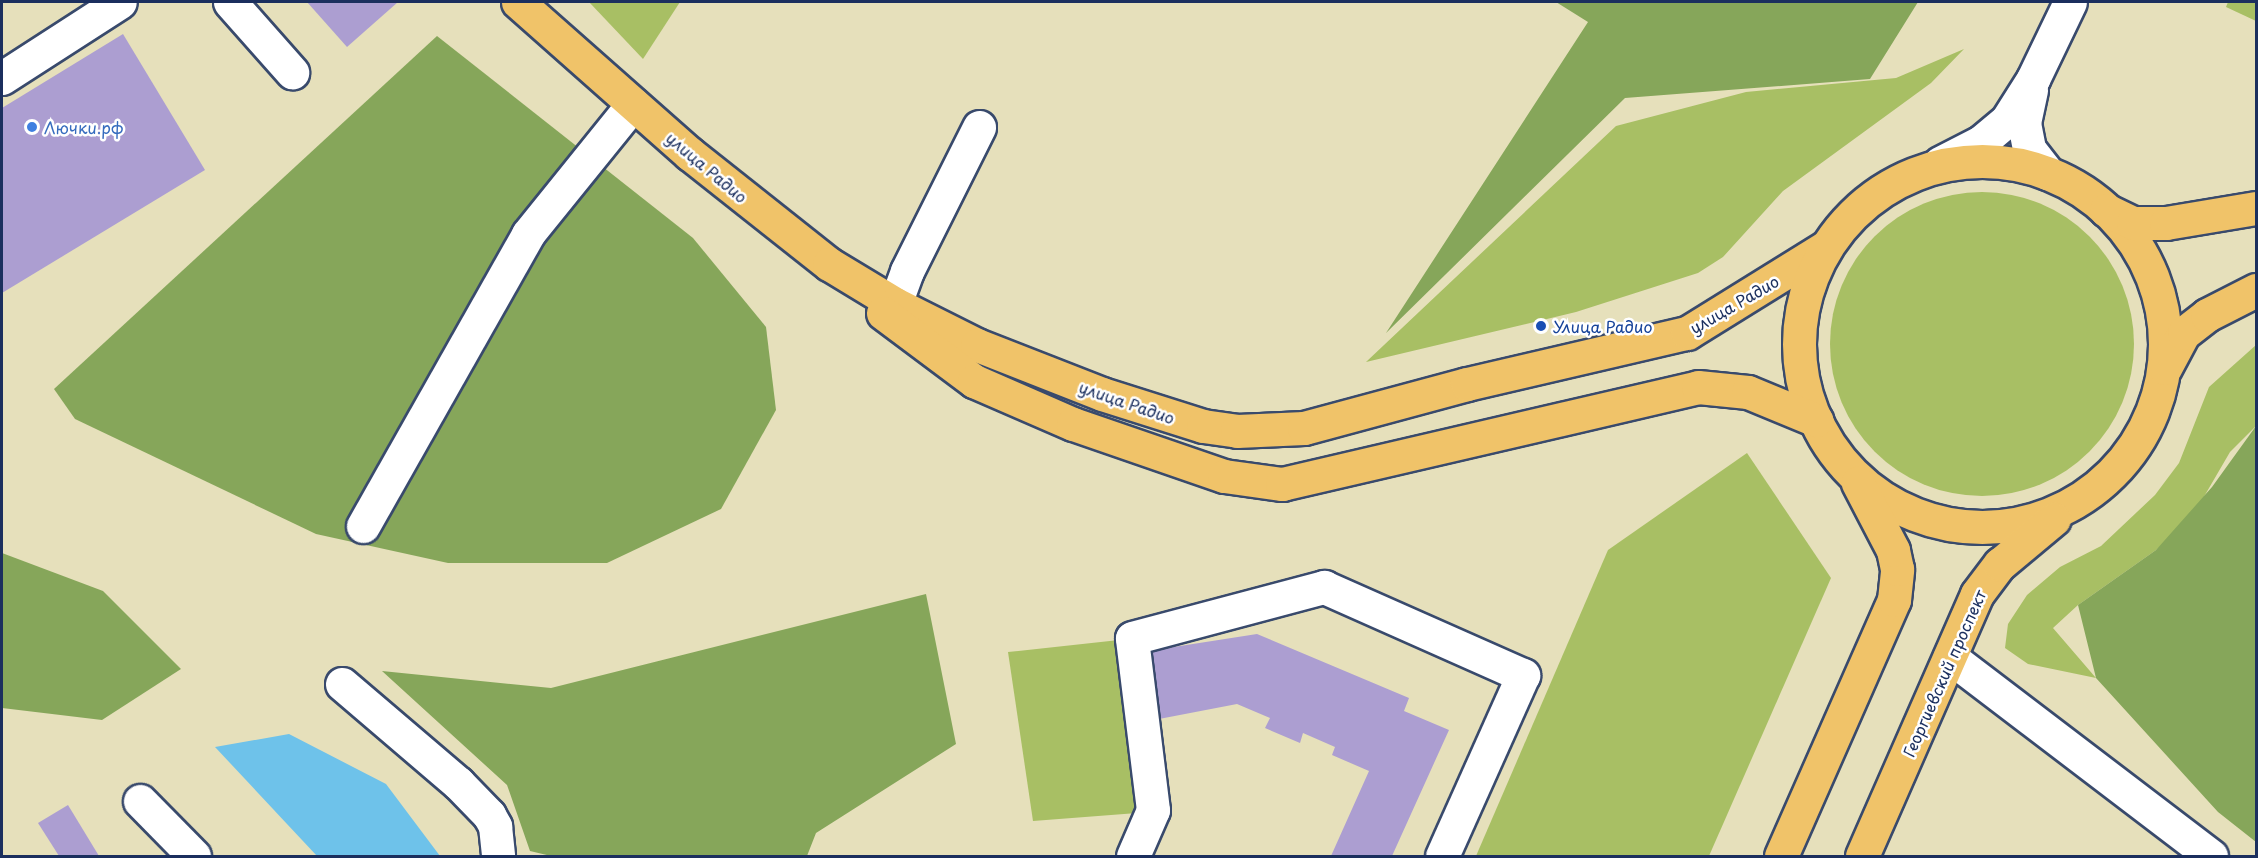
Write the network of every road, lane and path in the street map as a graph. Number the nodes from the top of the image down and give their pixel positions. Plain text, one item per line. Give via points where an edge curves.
1 (120, 2) edge
2 (230, 2) edge
3 (2070, 2) edge
4 (524, 3) edge
5 (292, 72) dead end
6 (2, 78) edge
7 (2033, 79) junction
8 (633, 104) junction
9 (979, 127) dead end
10 (1940, 163) junction
11 (2048, 173) junction
12 (2256, 208) edge
13 (2106, 210) junction
14 (1824, 248) junction
15 (829, 264) junction
16 (2256, 290) edge
17 (895, 304) junction
18 (2163, 372) junction
19 (1816, 420) junction
20 (1854, 474) junction
21 (2089, 493) junction
22 (363, 526) dead end
23 (1950, 657) junction
24 (342, 684) dead end
25 (140, 801) dead end
26 (194, 856) edge
27 (498, 856) edge
28 (1133, 856) edge
29 (1442, 856) edge
30 (1781, 856) edge
31 (1862, 856) edge
32 (2211, 856) edge

1 - 6 street
2 - 5 street
3 - 7 street
4 - 8 main road, улица Радио
7 - 10 street via 2007,120 1981,142
7 - 11 street via 2024,123 2029,148
8 - 15 main road, улица Радио via 767,218
8 - 22 street via 528,234
9 - 17 street via 907,271
10 - 11 main road via 2007,164
10 - 14 main road via 1875,198 1847,221
11 - 13 main road via 2078,187
12 - 13 main road via 2166,223 2133,223
13 - 18 main road via 2148,267 2160,301 2166,336
14 - 17 main road, улица Радио via 1687,333 1467,384 1348,418 1270,431 1237,431 1163,416 1044,373
14 - 19 main road via 1805,295 1798,342 1804,387
15 - 17 main road, улица Радио
15 - 19 main road via 899,328 974,381 1073,424 1224,476 1282,484 1698,387 1748,392
16 - 18 main road via 2207,315 2184,333
18 - 21 main road via 2138,440
19 - 20 main road
20 - 21 main road via 1894,505 1919,517 1955,525 1989,527 2024,522 2057,511
20 - 30 main road via 1893,550 1898,569 1895,593
21 - 23 main road, Георгиевский проспект via 2020,545 1987,579
23 - 31 main road, Георгиевский проспект
23 - 32 street
24 - 27 street via 458,783 489,815 495,826
25 - 26 street
28 - 29 street via 1153,810 1132,638 1324,587 1523,675

